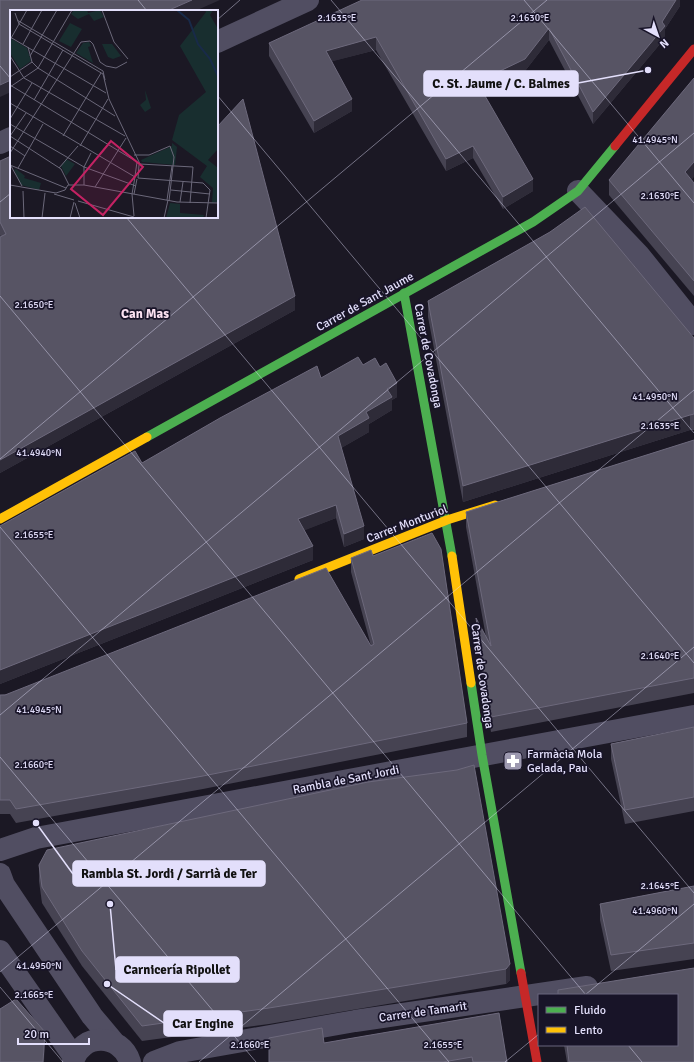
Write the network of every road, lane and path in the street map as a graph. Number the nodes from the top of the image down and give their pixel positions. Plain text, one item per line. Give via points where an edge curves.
1 (308, 0) edge
2 (218, 42) edge
3 (694, 49) edge
4 (10, 138) edge
5 (0, 143) edge
6 (578, 191) junction
7 (404, 293) junction
8 (694, 324) edge
9 (507, 501) edge
10 (0, 519) edge
11 (447, 520) junction
12 (293, 581) edge
13 (694, 716) edge
14 (482, 755) junction
15 (0, 850) edge
16 (0, 874) edge
17 (0, 951) edge
18 (610, 984) edge
19 (545, 994) edge
20 (538, 995) edge
21 (526, 997) junction
22 (114, 1042) junction
23 (73, 1060) edge
24 (130, 1062) edge
25 (154, 1062) edge
26 (537, 1062) edge

1 - 2 street
3 - 6 street, Carrer de Sant Jaume
4 - 5 street
6 - 7 street, Carrer de Sant Jaume via 533,222
6 - 8 street via 639,255
7 - 10 street, Carrer de Sant Jaume
7 - 11 street, Carrer de Covadonga
9 - 11 street, Carrer Monturiol
11 - 12 street, Carrer Monturiol
11 - 14 street, Carrer de Covadonga
13 - 14 street, Rambla de Sant Jordi
14 - 15 street, Rambla de Sant Jordi via 36,838
14 - 21 street, Carrer de Covadonga
16 - 22 street via 4,885 92,1016
17 - 23 street
18 - 19 street, Carrer de Tamarit
20 - 21 street, Carrer de Tamarit
21 - 25 street, Carrer de Tamarit via 355,1021 180,1052
21 - 26 street, Carrer de Covadonga
22 - 23 street via 99,1039 84,1044
22 - 24 street via 125,1051

